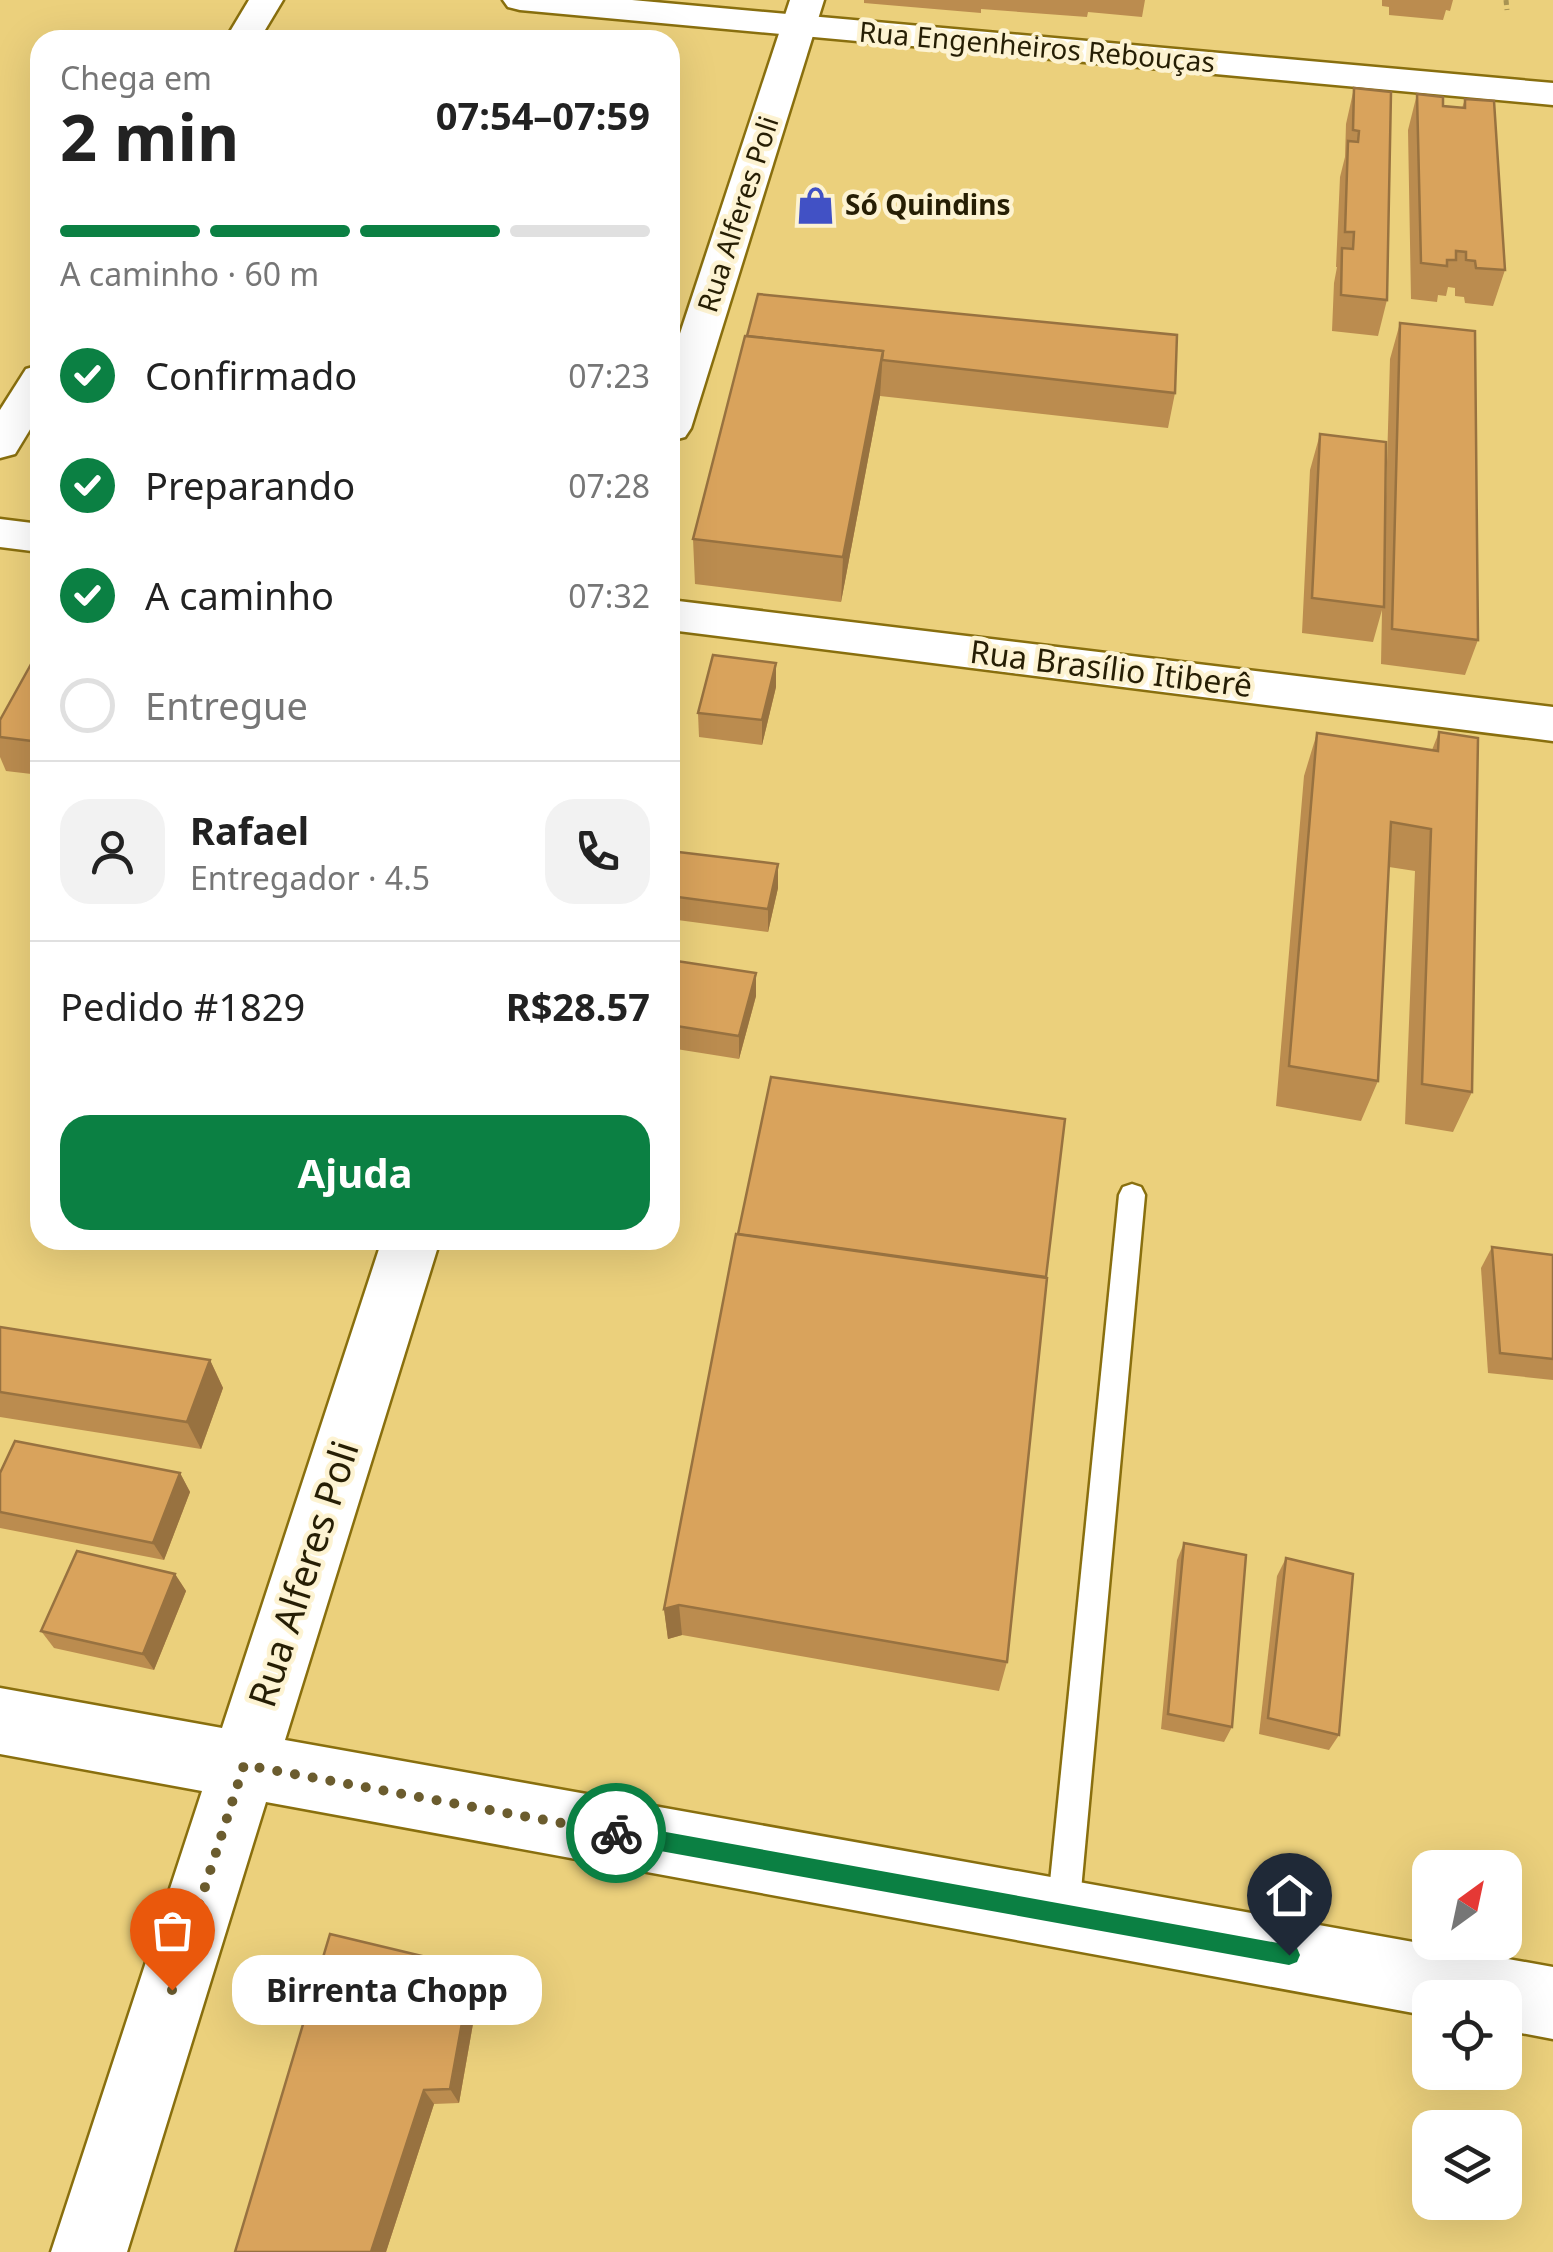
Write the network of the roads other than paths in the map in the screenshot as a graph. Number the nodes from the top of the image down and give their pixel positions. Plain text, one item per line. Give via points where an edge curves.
1 (266, 0) edge
2 (520, 0) edge
3 (802, 13) edge
4 (248, 30) edge
5 (1553, 94) edge
6 (30, 395) edge
7 (680, 397) edge
8 (0, 445) edge
9 (0, 534) edge
10 (30, 537) edge
11 (680, 616) edge
12 (1553, 724) edge
13 (1132, 1196) dead end
14 (408, 1250) edge
15 (0, 1721) edge
16 (244, 1765) junction
17 (1063, 1914) junction
18 (1553, 2002) edge
19 (89, 2252) edge

1 - 4 street
2 - 3 street, Rua Engenheiros Rebouças
3 - 5 street, Rua Engenheiros Rebouças
3 - 7 street, Rua Alferes Poli
6 - 8 street
9 - 10 street
11 - 12 street, Rua Brasílio Itiberê
13 - 17 lane
14 - 16 street, Rua Alferes Poli
15 - 16 street
16 - 17 street
16 - 19 street, Rua Alferes Poli
17 - 18 street

